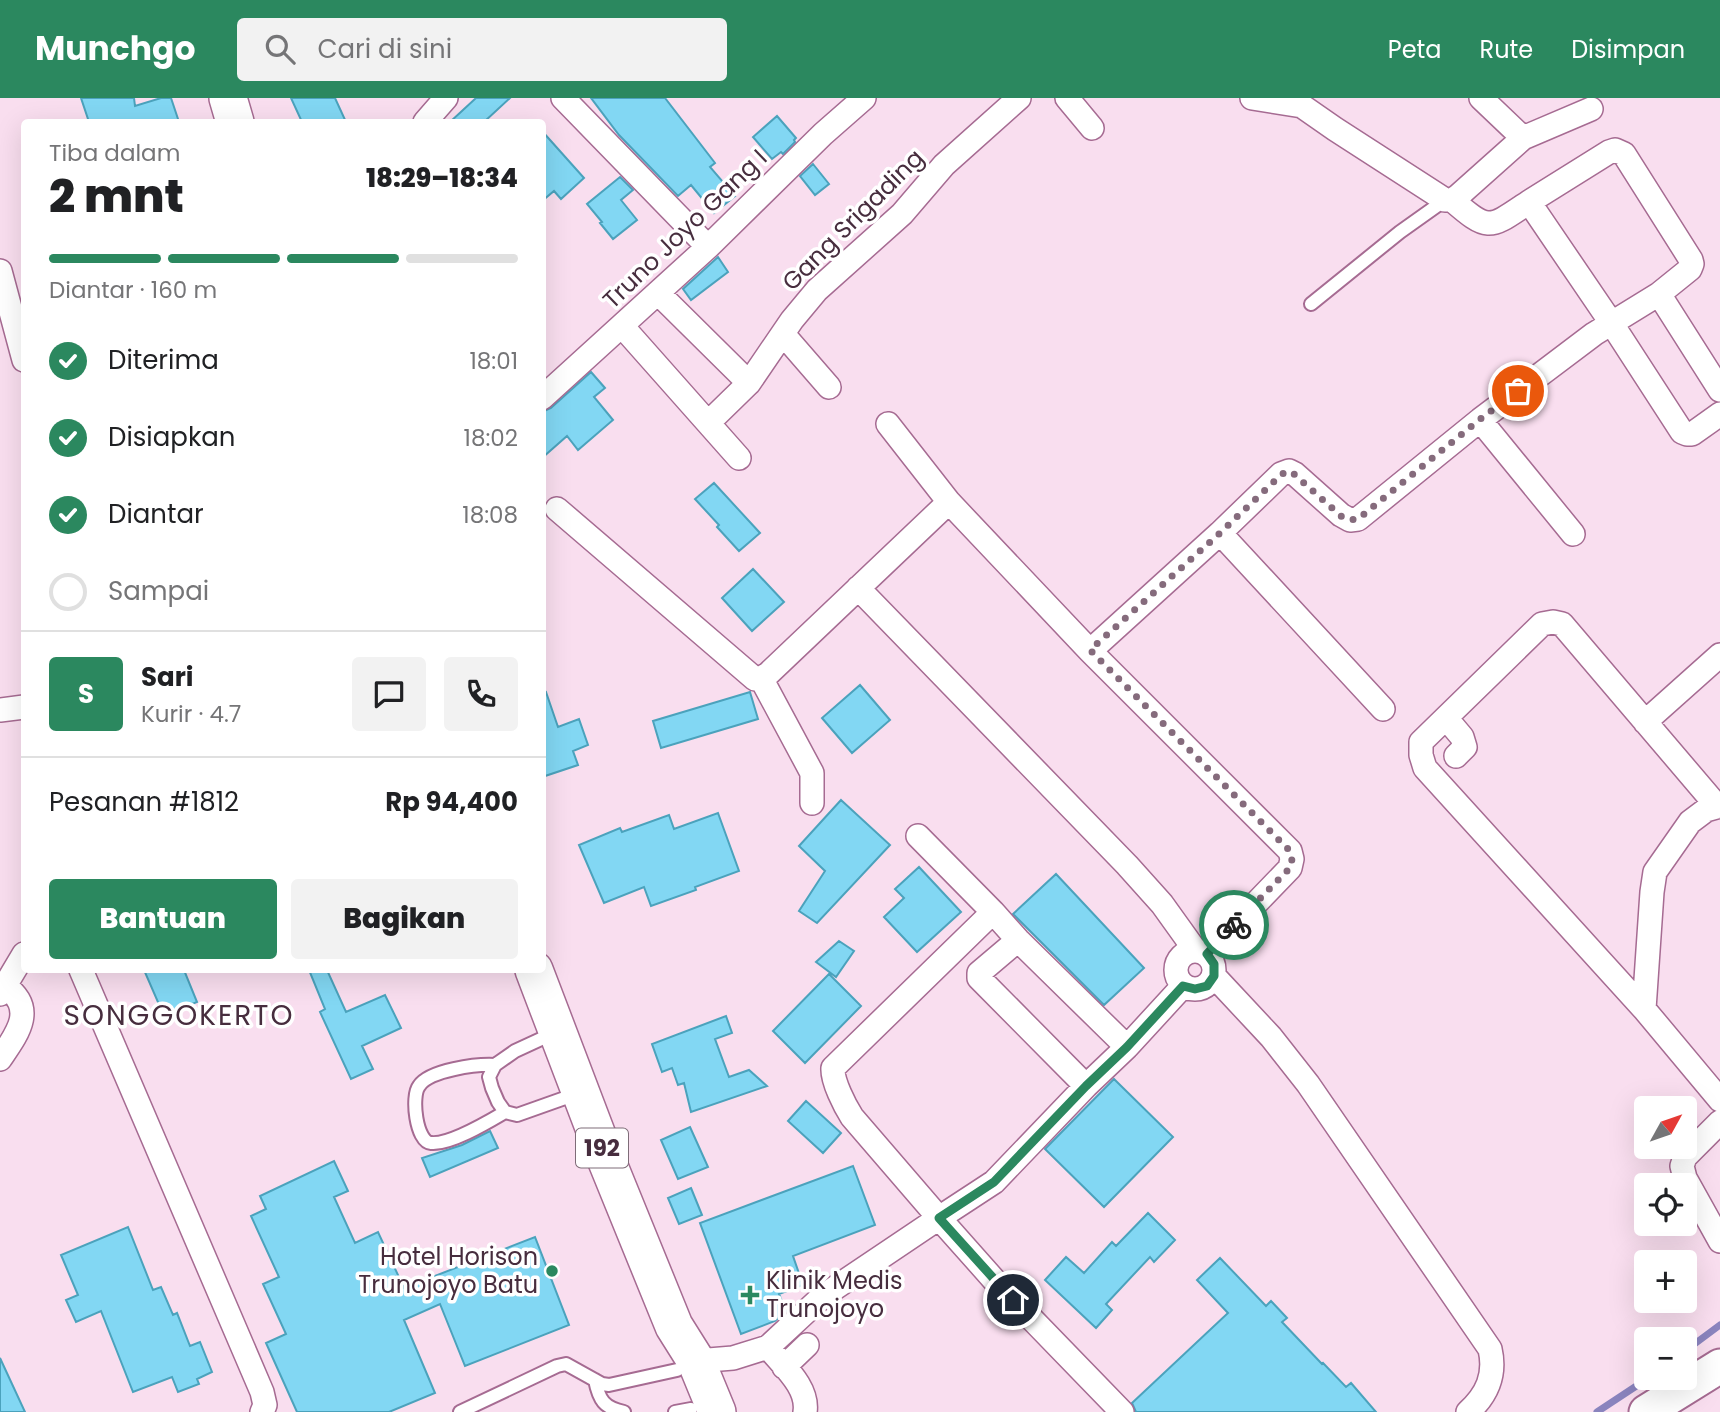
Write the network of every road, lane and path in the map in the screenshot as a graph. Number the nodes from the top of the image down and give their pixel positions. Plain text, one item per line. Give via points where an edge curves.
1 (228, 98) edge
2 (446, 98) edge
3 (563, 98) edge
4 (864, 98) edge
5 (1019, 98) edge
6 (1067, 98) edge
7 (1252, 98) edge
8 (1481, 98) edge
9 (1307, 102) edge
10 (1591, 108) dead end
11 (234, 119) edge
12 (428, 119) edge
13 (1092, 128) dead end
14 (1523, 138) junction
15 (1449, 200) junction
16 (1528, 202) junction
17 (708, 247) junction
18 (0, 271) edge
19 (658, 293) junction
20 (1659, 293) junction
21 (1311, 304) dead end
22 (12, 309) edge
23 (1612, 324) junction
24 (622, 326) junction
25 (783, 334) junction
26 (21, 347) edge
27 (749, 383) junction
28 (828, 387) dead end
29 (1720, 390) edge
30 (546, 394) edge
31 (1720, 414) edge
32 (1479, 420) junction
33 (709, 422) junction
34 (888, 424) dead end
35 (740, 458) dead end
36 (949, 502) junction
37 (557, 509) dead end
38 (1220, 533) junction
39 (1573, 534) dead end
40 (858, 588) junction
41 (1090, 650) junction
42 (1720, 655) edge
43 (761, 678) junction
44 (21, 707) edge
45 (1383, 709) dead end
46 (0, 710) edge
47 (1446, 718) junction
48 (1645, 722) junction
49 (1456, 756) dead end
50 (812, 803) dead end
51 (1718, 806) edge
52 (918, 836) dead end
53 (993, 912) junction
54 (1018, 940) junction
55 (1201, 952) junction
56 (21, 959) edge
57 (82, 973) edge
58 (535, 973) edge
59 (1214, 976) junction
60 (1183, 986) junction
61 (2, 990) edge
62 (1644, 1009) junction
63 (558, 1031) junction
64 (1127, 1047) junction
65 (0, 1059) edge
66 (495, 1065) junction
67 (1086, 1086) junction
68 (581, 1092) junction
69 (1720, 1100) edge
70 (505, 1112) junction
71 (1720, 1122) edge
72 (939, 1218) junction
73 (1720, 1241) edge
74 (807, 1345) dead end
75 (768, 1347) junction
76 (686, 1365) junction
77 (1720, 1366) edge
78 (784, 1367) junction
79 (595, 1380) junction
80 (694, 1411) edge
81 (262, 1412) edge
82 (460, 1412) edge
83 (624, 1412) edge
84 (805, 1412) edge
85 (1122, 1412) edge
86 (1468, 1412) edge
87 (1646, 1412) edge

1 - 11 main road
2 - 12 street
3 - 17 street
4 - 17 street, Truno Joyo Gang I
5 - 25 street, Gang Srigading via 817,290
6 - 13 street
7 - 9 street
8 - 14 street
9 - 15 street via 1335,129
10 - 14 street
14 - 15 street
15 - 16 street via 1475,220 1488,223 1502,220
15 - 21 lane via 1400,232
16 - 20 street via 1609,152 1621,152 1691,260 1690,268
16 - 23 street
17 - 19 street, Truno Joyo Gang I
18 - 22 street
19 - 24 street, Truno Joyo Gang I
19 - 27 street
20 - 23 street
20 - 29 street
22 - 26 street
23 - 31 street via 1682,432 1692,434
23 - 32 street
24 - 30 street, Truno Joyo Gang I
24 - 33 street
25 - 27 street, Gang Srigading
25 - 28 street
27 - 33 street, Gang Srigading
32 - 38 street via 1358,519 1341,516 1289,471
32 - 39 street
33 - 35 street
34 - 36 street
36 - 40 street
36 - 41 street
37 - 43 street via 755,679
38 - 41 street
38 - 45 street
40 - 43 street
40 - 55 street via 1127,865
41 - 55 street via 1290,851 1290,868
42 - 48 street
43 - 50 street via 812,772
44 - 46 street
47 - 48 street via 1542,624 1553,622 1562,624
47 - 49 street via 1465,747
47 - 62 street via 1421,742 1425,768
48 - 51 street
51 - 62 street via 1690,822 1655,872
52 - 53 street
53 - 54 street
53 - 72 street via 832,1073 852,1118
54 - 64 street
54 - 67 street via 979,973 979,978
55 - 59 street via 1214,964
55 - 60 street via 1183,953 1176,963 1176,976
56 - 61 street
57 - 81 street via 262,1392
58 - 63 main road, 192
59 - 60 street via 1207,986
59 - 86 street via 1308,1084 1490,1349 1493,1361 1486,1393
60 - 64 street
61 - 65 street via 15,993 23,1013 22,1023
62 - 69 street
63 - 66 lane
63 - 68 main road, 192
64 - 67 street
66 - 70 lane via 489,1077
66 - 70 lane via 463,1066 426,1079 418,1086 415,1099 417,1119 422,1137 432,1144
67 - 72 street via 994,1182
68 - 70 lane via 517,1115
68 - 76 main road, 192
71 - 73 street via 1685,1157 1682,1166
72 - 75 street via 823,1296
72 - 85 street
74 - 78 street
75 - 76 street
75 - 78 street
76 - 79 lane via 609,1385
76 - 80 main road, 192
77 - 87 street
78 - 84 street via 806,1398
79 - 82 lane via 566,1364 557,1366
79 - 83 lane via 604,1403

